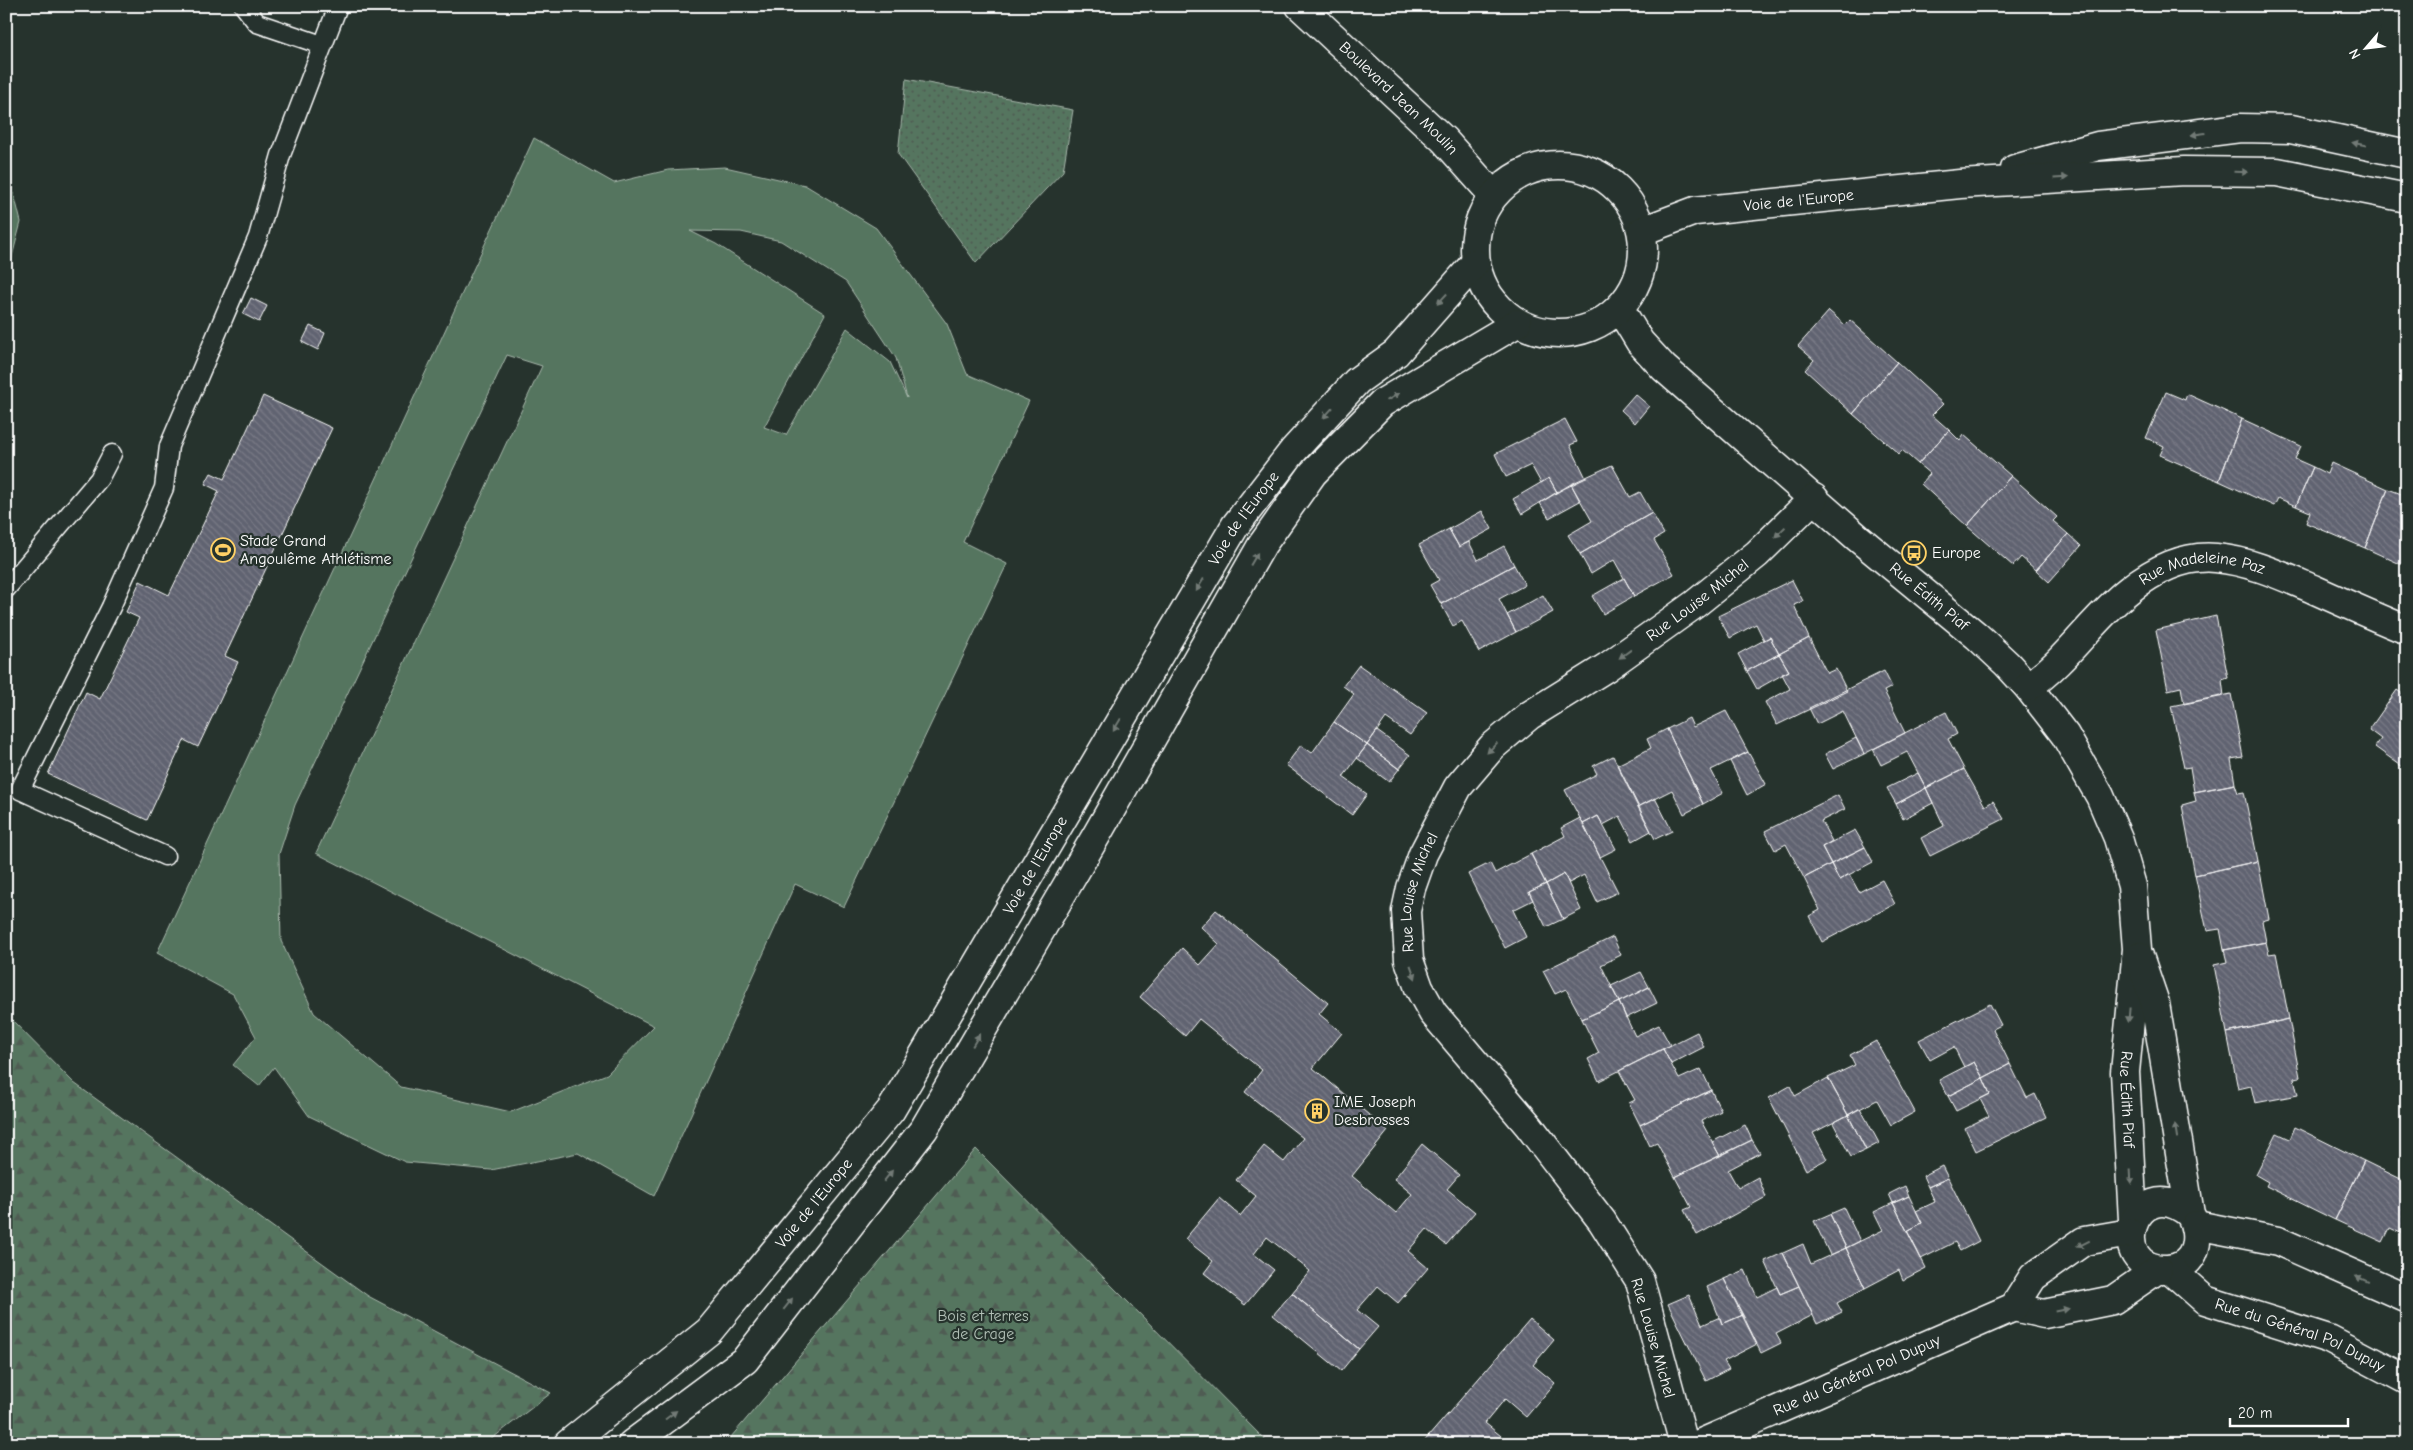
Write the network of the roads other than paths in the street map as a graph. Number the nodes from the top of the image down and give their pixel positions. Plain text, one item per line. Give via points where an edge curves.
1 (244, 6) edge
2 (338, 6) edge
3 (1300, 6) edge
4 (322, 46) junction
5 (2407, 154) edge
6 (1960, 184) junction
7 (1494, 195) junction
8 (2407, 198) edge
9 (1642, 232) junction
10 (1475, 263) junction
11 (1620, 309) junction
12 (1517, 323) junction
13 (112, 454) dead end
14 (1814, 498) junction
15 (6, 589) edge
16 (2407, 630) edge
17 (2028, 687) junction
18 (165, 856) dead end
19 (2137, 950) junction
20 (2193, 1219) junction
21 (2132, 1227) junction
22 (2164, 1269) junction
23 (2407, 1298) edge
24 (2014, 1307) junction
25 (2407, 1380) edge
26 (568, 1444) edge
27 (632, 1444) edge
28 (1684, 1444) edge
29 (1699, 1444) edge

1 - 4 lane via 257,23
2 - 4 lane
3 - 7 main road, Boulevard Jean Moulin via 1444,140
4 - 18 lane via 282,155 258,237 169,446 164,488 20,790
5 -> 6 main road via 2291,129 2240,128 2098,146
6 -> 8 main road via 2184,171 2277,172
6 - 9 main road, Voie de l'Europe via 1695,212
7 - 9 main road via 1518,175 1548,164 1579,166 1608,179 1630,202
7 - 10 main road via 1481,215 1475,239
9 - 11 main road via 1644,259 1639,277
10 - 12 main road via 1490,298
10 -> 26 main road, Voie de l'Europe via 1396,353 1357,381 1344,395 1293,451 1235,526 891,1110 709,1331
11 - 12 main road via 1603,322 1582,331 1560,334
11 - 14 main road, Rue Édith Piaf via 1640,342 1664,368
27 -> 12 main road, Voie de l'Europe via 745,1360 924,1129 1262,545 1313,473 1382,403
13 - 15 lane via 99,478
14 - 17 main road, Rue Édith Piaf via 1976,636
14 -> 28 main road, Rue Louise Michel via 1757,554 1695,604 1607,667 1530,714 1492,746 1458,787 1423,854 1406,911 1409,960 1433,1013 1529,1126 1602,1221 1640,1281
16 - 17 main road, Rue Madeleine Paz via 2244,562 2214,557 2184,561 2160,570 2130,589 2111,605 2049,673
17 - 19 main road, Rue Édith Piaf via 2065,735 2100,796 2118,838 2132,886
20 -> 19 main road, Rue Édith Piaf via 2155,1003
19 -> 21 main road, Rue Édith Piaf via 2125,1072
20 - 21 main road via 2179,1205 2153,1203 2141,1210
20 - 22 main road via 2198,1236 2196,1248 2181,1265
23 -> 20 main road via 2278,1241
21 - 22 main road, Rue du Général Pol Dupuy via 2131,1245 2137,1256 2146,1265
21 -> 24 main road via 2084,1242 2033,1277
24 -> 22 main road via 2044,1314 2113,1300
22 - 25 main road, Rue du Général Pol Dupuy via 2205,1300 2329,1339
24 - 29 main road, Rue du Général Pol Dupuy

